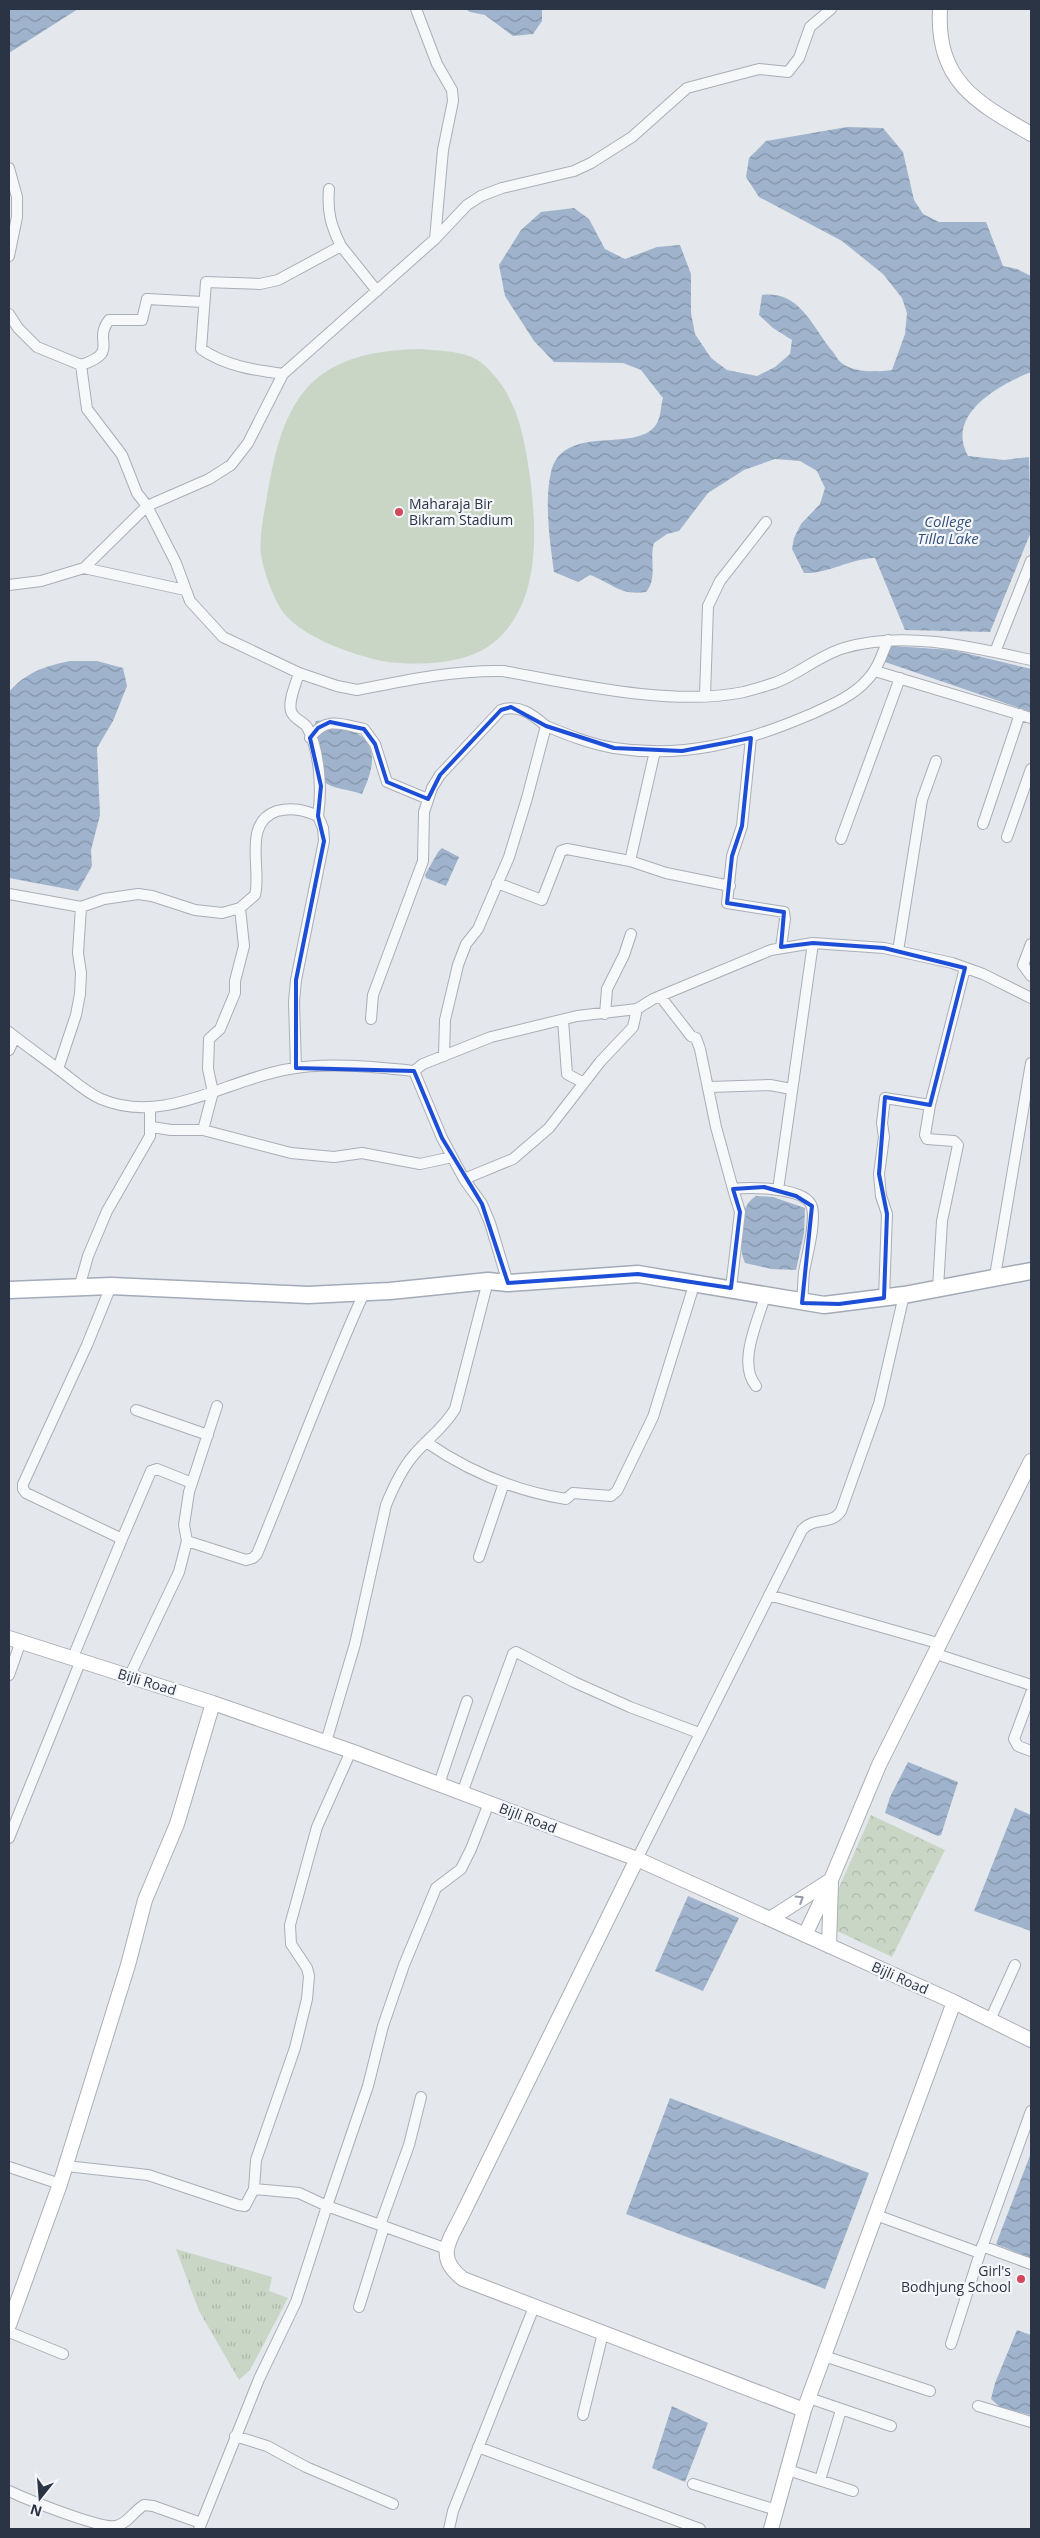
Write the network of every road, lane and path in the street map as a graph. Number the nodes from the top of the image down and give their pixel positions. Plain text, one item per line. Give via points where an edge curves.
1 (416, 9) edge
2 (831, 9) edge
3 (940, 9) edge
4 (1031, 134) edge
5 (9, 168) edge
6 (329, 189) dead end
7 (435, 240) junction
8 (341, 246) junction
9 (9, 256) edge
10 (377, 291) junction
11 (203, 302) junction
12 (9, 314) edge
13 (82, 365) junction
14 (283, 374) junction
15 (147, 506) junction
16 (766, 522) dead end
17 (1031, 561) edge
18 (84, 568) junction
19 (9, 585) edge
20 (185, 590) junction
21 (888, 640) junction
22 (996, 652) junction
23 (1031, 660) edge
24 (876, 671) junction
25 (299, 673) junction
26 (900, 678) junction
27 (705, 696) junction
28 (1020, 714) junction
29 (1031, 718) edge
30 (546, 726) junction
31 (310, 738) junction
32 (751, 738) junction
33 (655, 751) junction
34 (936, 761) dead end
35 (1031, 769) edge
36 (428, 799) junction
37 (318, 816) junction
38 (983, 824) dead end
39 (1007, 836) dead end
40 (842, 838) dead end
41 (630, 862) junction
42 (497, 883) junction
43 (730, 886) junction
44 (9, 894) edge
45 (81, 907) junction
46 (240, 908) junction
47 (631, 934) dead end
48 (813, 943) junction
49 (1031, 944) edge
50 (780, 947) junction
51 (898, 951) junction
52 (965, 968) junction
53 (1031, 976) edge
54 (660, 996) junction
55 (1031, 998) edge
56 (637, 1009) junction
57 (605, 1014) junction
58 (371, 1019) dead end
59 (564, 1020) junction
60 (12, 1035) edge
61 (9, 1050) edge
62 (444, 1056) junction
63 (1031, 1063) edge
64 (296, 1068) junction
65 (58, 1069) junction
66 (414, 1071) junction
67 (584, 1082) junction
68 (709, 1087) junction
69 (791, 1089) junction
70 (213, 1092) junction
71 (930, 1105) junction
72 (150, 1107) junction
73 (152, 1127) junction
74 (203, 1130) junction
75 (452, 1157) junction
76 (464, 1179) junction
77 (733, 1189) junction
78 (778, 1190) junction
79 (1031, 1271) edge
80 (995, 1276) junction
81 (488, 1281) junction
82 (696, 1282) junction
83 (508, 1283) junction
84 (111, 1286) junction
85 (79, 1288) junction
86 (731, 1288) junction
87 (938, 1288) junction
88 (9, 1290) edge
89 (364, 1294) junction
90 (904, 1295) junction
91 (765, 1296) junction
92 (884, 1298) junction
93 (802, 1303) junction
94 (756, 1386) dead end
95 (217, 1406) dead end
96 (136, 1410) dead end
97 (208, 1435) junction
98 (426, 1442) junction
99 (1031, 1461) edge
100 (192, 1483) junction
101 (504, 1483) junction
102 (122, 1539) junction
103 (187, 1541) junction
104 (479, 1557) dead end
105 (769, 1595) junction
106 (15, 1639) edge
107 (939, 1649) junction
108 (77, 1658) junction
109 (9, 1675) edge
110 (128, 1677) junction
111 (1031, 1685) edge
112 (1031, 1693) edge
113 (467, 1701) dead end
114 (213, 1702) junction
115 (698, 1733) junction
116 (326, 1742) junction
117 (351, 1751) junction
118 (1031, 1751) edge
119 (439, 1784) junction
120 (462, 1792) junction
121 (489, 1803) junction
122 (9, 1838) edge
123 (638, 1859) junction
124 (831, 1880) junction
125 (770, 1918) junction
126 (805, 1935) junction
127 (829, 1946) junction
128 (1014, 1965) dead end
129 (954, 2002) junction
130 (990, 2020) junction
131 (1031, 2040) edge
132 (422, 2097) dead end
133 (1031, 2111) edge
134 (66, 2166) junction
135 (9, 2167) edge
136 (60, 2184) junction
137 (254, 2189) junction
138 (327, 2206) junction
139 (876, 2215) junction
140 (382, 2226) junction
141 (447, 2248) junction
142 (981, 2250) junction
143 (1031, 2264) edge
144 (358, 2307) dead end
145 (534, 2307) junction
146 (9, 2325) edge
147 (9, 2332) edge
148 (603, 2333) junction
149 (951, 2344) dead end
150 (63, 2354) dead end
151 (824, 2356) junction
152 (930, 2391) dead end
153 (807, 2404) junction
154 (978, 2406) dead end
155 (841, 2410) junction
156 (583, 2414) dead end
157 (1031, 2422) edge
158 (891, 2426) dead end
159 (235, 2436) junction
160 (478, 2447) junction
161 (788, 2470) junction
162 (820, 2480) junction
163 (693, 2484) dead end
164 (853, 2491) dead end
165 (9, 2493) edge
166 (393, 2504) dead end
167 (776, 2510) junction
168 (200, 2526) edge
169 (683, 2527) edge
170 (449, 2529) edge
171 (700, 2529) edge
172 (771, 2529) edge

1 - 7 street via 437,64 452,90 453,101 443,150
2 - 7 street via 810,27 799,58 788,72 759,69 687,88 651,122 611,152 574,171 481,196 466,205
3 - 4 street via 941,41 956,80 976,98
5 - 9 street via 17,197
6 - 8 street via 327,210
7 - 10 street
8 - 10 street
8 - 11 street via 278,280 260,284 206,282
10 - 14 street
11 - 13 street via 147,299 142,320 109,320 102,355
11 - 14 street via 201,349 231,365
12 - 13 street via 37,347
13 - 15 street via 87,409 122,455 137,493
14 - 15 street via 248,443 231,465 209,479
15 - 18 street
15 - 20 street via 176,563
16 - 27 street via 720,581 708,606
17 - 22 street
18 - 19 street via 41,581
18 - 20 street
20 - 25 street via 190,601 223,637
21 - 22 street
21 - 24 street
21 - 27 street via 844,648 777,682 744,692
22 - 23 street
24 - 26 street
24 - 32 street via 859,688 836,702
25 - 27 street via 358,690 438,674 479,670 655,695
25 - 31 street via 290,709 306,726
26 - 28 street
26 - 40 street
28 - 29 street
28 - 38 street
30 - 33 street via 598,745
30 - 36 street via 520,708 501,710 440,775
30 - 42 street via 516,839
31 - 36 street via 318,728 330,722 364,729 375,744 387,782
31 - 37 street via 321,786
32 - 33 street via 703,750
32 - 43 street via 742,826 732,856
33 - 41 street
34 - 51 street via 922,800
35 - 39 street
36 - 58 street via 424,812 422,861 373,995
37 - 46 street via 293,809 270,813 264,820 256,842 255,895
37 - 64 street via 324,841 296,980
41 - 42 street via 567,849 561,851 542,900
41 - 43 street
42 - 62 street via 478,929 466,944 458,965 445,1020
43 - 50 street via 727,903 784,912 786,919
44 - 45 street
45 - 46 street via 104,899 138,894 208,913
45 - 65 street via 80,994
46 - 70 street via 244,946 235,993 220,1029 209,1039 208,1069
47 - 57 street via 608,990
48 - 50 street
48 - 51 street
48 - 69 street
49 - 53 street via 1023,965
50 - 54 street
51 - 52 street
52 - 55 street
52 - 71 street
54 - 56 street
54 - 68 street via 693,1037
56 - 57 street
56 - 67 street via 633,1027
57 - 59 street
59 - 62 street via 491,1037
59 - 67 street via 567,1074
60 - 61 street
60 - 65 street
62 - 66 street
63 - 80 street
64 - 66 street via 380,1067
64 - 70 street via 262,1074
65 - 72 street via 101,1099 114,1104
66 - 75 street
67 - 76 street via 549,1128 513,1159
68 - 69 street via 770,1085
68 - 77 street
69 - 78 street
70 - 72 street via 185,1102
70 - 74 street
71 - 87 street via 927,1139 958,1145 942,1221
71 - 92 street via 885,1098 879,1174 887,1214
72 - 73 street
73 - 74 street
73 - 85 street via 97,1233
74 - 75 street via 290,1154 334,1157 362,1153 420,1164
75 - 76 street
76 - 83 street via 482,1204
77 - 78 street via 764,1187
77 - 86 street via 740,1212
78 - 93 street via 809,1201 812,1206
79 - 80 main road
80 - 87 main road
81 - 83 main road
81 - 89 main road
81 - 98 street via 455,1409 448,1422
82 - 83 main road via 638,1274
82 - 86 main road
82 - 101 street via 653,1417 617,1491 605,1497 573,1493 566,1499
84 - 85 main road
84 - 89 main road via 308,1295
84 - 102 street via 22,1489
85 - 88 main road
86 - 91 main road
87 - 90 main road
89 - 103 street via 321,1391 257,1554 246,1560
90 - 92 main road
90 - 105 street via 879,1404 841,1511 837,1518 807,1524
91 - 93 main road
91 - 94 street via 748,1362
92 - 93 main road via 839,1304
95 - 97 street
96 - 97 street
97 - 100 street
98 - 101 street via 458,1463
98 - 116 street via 412,1457 386,1505 356,1644
99 - 107 street
100 - 102 street via 157,1469 151,1471
100 - 103 street via 184,1524
101 - 104 street
102 - 108 street
103 - 110 street via 175,1582
105 - 107 street
105 - 115 street
106 - 108 street, Bijli Road
106 - 109 street
107 - 111 street
107 - 124 street via 879,1765
108 - 110 street, Bijli Road
108 - 122 street
110 - 114 street, Bijli Road
112 - 118 street via 1014,1739 1018,1746
113 - 119 street
114 - 116 street, Bijli Road
114 - 134 street via 177,1824 145,1900
115 - 120 street via 630,1707 516,1652
115 - 123 street
116 - 117 street, Bijli Road
117 - 119 street, Bijli Road
117 - 137 street via 317,1827 290,1925 291,1944 309,1976 308,1999 295,2048 256,2160
119 - 120 street, Bijli Road
120 - 121 street, Bijli Road
121 - 123 street, Bijli Road
121 - 138 street via 461,1869 436,1888 404,1965 383,2026 368,2086
123 - 125 street, Bijli Road
123 - 141 street
125 -> 124 street
124 - 126 street
124 - 127 street
125 - 126 street, Bijli Road
126 - 127 street, Bijli Road
127 - 129 street, Bijli Road
128 - 130 street
129 - 130 street, Bijli Road
129 - 139 street
130 - 131 street, Bijli Road
132 - 140 street
133 - 142 street
134 - 136 street
134 - 137 street via 148,2176 245,2206
135 - 136 street
136 - 146 street
137 - 138 street via 299,2193
138 - 140 street
138 - 159 street via 296,2302
139 - 142 street
139 - 151 street
140 - 141 street
140 - 144 street
141 - 145 street via 447,2264 462,2279
142 - 143 street
142 - 149 street
145 - 148 street
145 - 160 street
147 - 150 street
148 - 153 street
148 - 156 street
151 - 152 street
151 - 153 street
153 - 155 street
153 - 161 street
154 - 157 street
155 - 158 street
155 - 162 street
159 - 166 street via 267,2446 306,2467
159 - 168 street
160 - 169 street
160 - 170 street
161 - 162 street
161 - 167 street
162 - 164 street
163 - 167 street
165 - 168 street via 114,2526 123,2524 144,2506 154,2506
167 - 172 street
169 - 171 street

